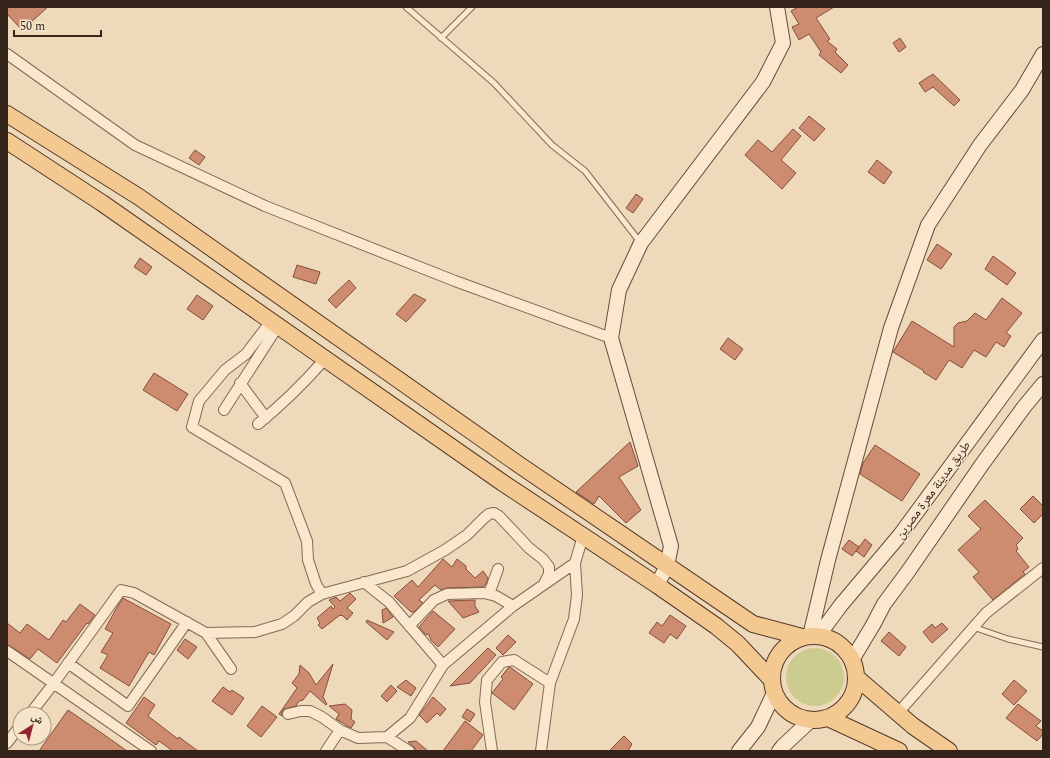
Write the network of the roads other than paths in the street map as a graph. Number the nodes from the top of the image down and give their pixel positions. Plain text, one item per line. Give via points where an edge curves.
1 (406, 7) edge
2 (472, 7) edge
3 (777, 7) edge
4 (441, 38) junction
5 (7, 54) edge
6 (1043, 54) edge
7 (7, 114) edge
8 (7, 141) edge
9 (641, 243) junction
10 (275, 323) junction
11 (611, 338) junction
12 (1043, 340) edge
13 (325, 359) junction
14 (240, 384) junction
15 (1043, 384) edge
16 (224, 410) dead end
17 (583, 536) junction
18 (575, 563) junction
19 (667, 566) junction
20 (1043, 568) edge
21 (498, 569) dead end
22 (364, 582) junction
23 (544, 584) junction
24 (657, 585) junction
25 (322, 594) junction
26 (489, 594) junction
27 (513, 606) junction
28 (187, 622) junction
29 (409, 626) junction
30 (972, 627) junction
31 (206, 633) junction
32 (810, 636) junction
33 (1043, 647) edge
34 (7, 651) edge
35 (852, 660) junction
36 (68, 663) junction
37 (443, 665) junction
38 (231, 668) dead end
39 (856, 677) junction
40 (54, 683) junction
41 (550, 683) junction
42 (773, 686) junction
43 (36, 706) edge
44 (898, 713) junction
45 (288, 714) dead end
46 (828, 718) junction
47 (811, 720) junction
48 (340, 730) junction
49 (387, 737) junction
50 (139, 748) edge
51 (151, 751) edge
52 (326, 751) edge
53 (409, 751) edge
54 (492, 751) edge
55 (541, 751) edge
56 (740, 751) edge
57 (779, 751) edge
58 (899, 751) edge
59 (949, 751) edge

1 - 4 lane
2 - 4 lane
3 - 9 street via 783,43 763,82
4 - 9 lane via 494,84 552,145 585,171
5 - 11 street via 135,145 236,193 447,278
6 - 32 street via 1022,90 980,145 928,225 890,328
7 - 19 main road via 139,197
8 - 10 main road via 102,203
9 - 11 street via 619,290
10 - 13 main road
10 - 14 street
10 - 25 street via 246,354 225,370 199,401 192,427 285,483 307,540 308,560
11 - 19 street via 670,539 671,554
12 - 32 street, طريق مدينة معرة مصرين via 900,535 841,605
13 - 14 street via 302,386 262,421
13 - 17 main road
14 - 16 street
15 - 35 street, طريق مدينة معرة مصرين via 983,462 884,604
17 - 18 street
17 - 24 main road
18 - 23 street
18 - 41 street via 577,595 574,619
19 - 24 street
19 - 32 main road via 753,624
20 - 30 street
21 - 26 street
22 - 23 street via 407,571 439,554 467,535 489,514 494,513 549,567
22 - 25 street
22 - 29 street via 389,602
23 - 27 street
24 - 42 main road via 738,644
25 - 31 street via 282,624 255,632
26 - 27 street
26 - 29 street via 454,593 440,596
27 - 37 street
28 - 31 street
28 - 36 street via 134,592 121,590
28 - 36 street via 128,706
29 - 37 street
30 - 33 lane
30 - 44 street
31 - 38 street
32 - 35 main road via 827,637 837,642
32 - 42 main road via 791,642 780,651 773,664
34 - 40 street
35 - 39 main road
36 - 40 street
37 - 49 street via 410,718
39 - 44 main road
39 - 46 main road via 849,702
40 - 43 street
40 - 50 street
41 - 54 street via 514,660 502,662 487,680 485,702
41 - 55 street
42 - 47 main road via 780,704 799,718
42 - 56 street via 758,727
44 - 59 main road
45 - 48 street via 310,711
46 - 47 main road
46 - 58 main road
47 - 57 street
48 - 49 street via 358,738
48 - 52 street
49 - 53 street
50 - 51 street

